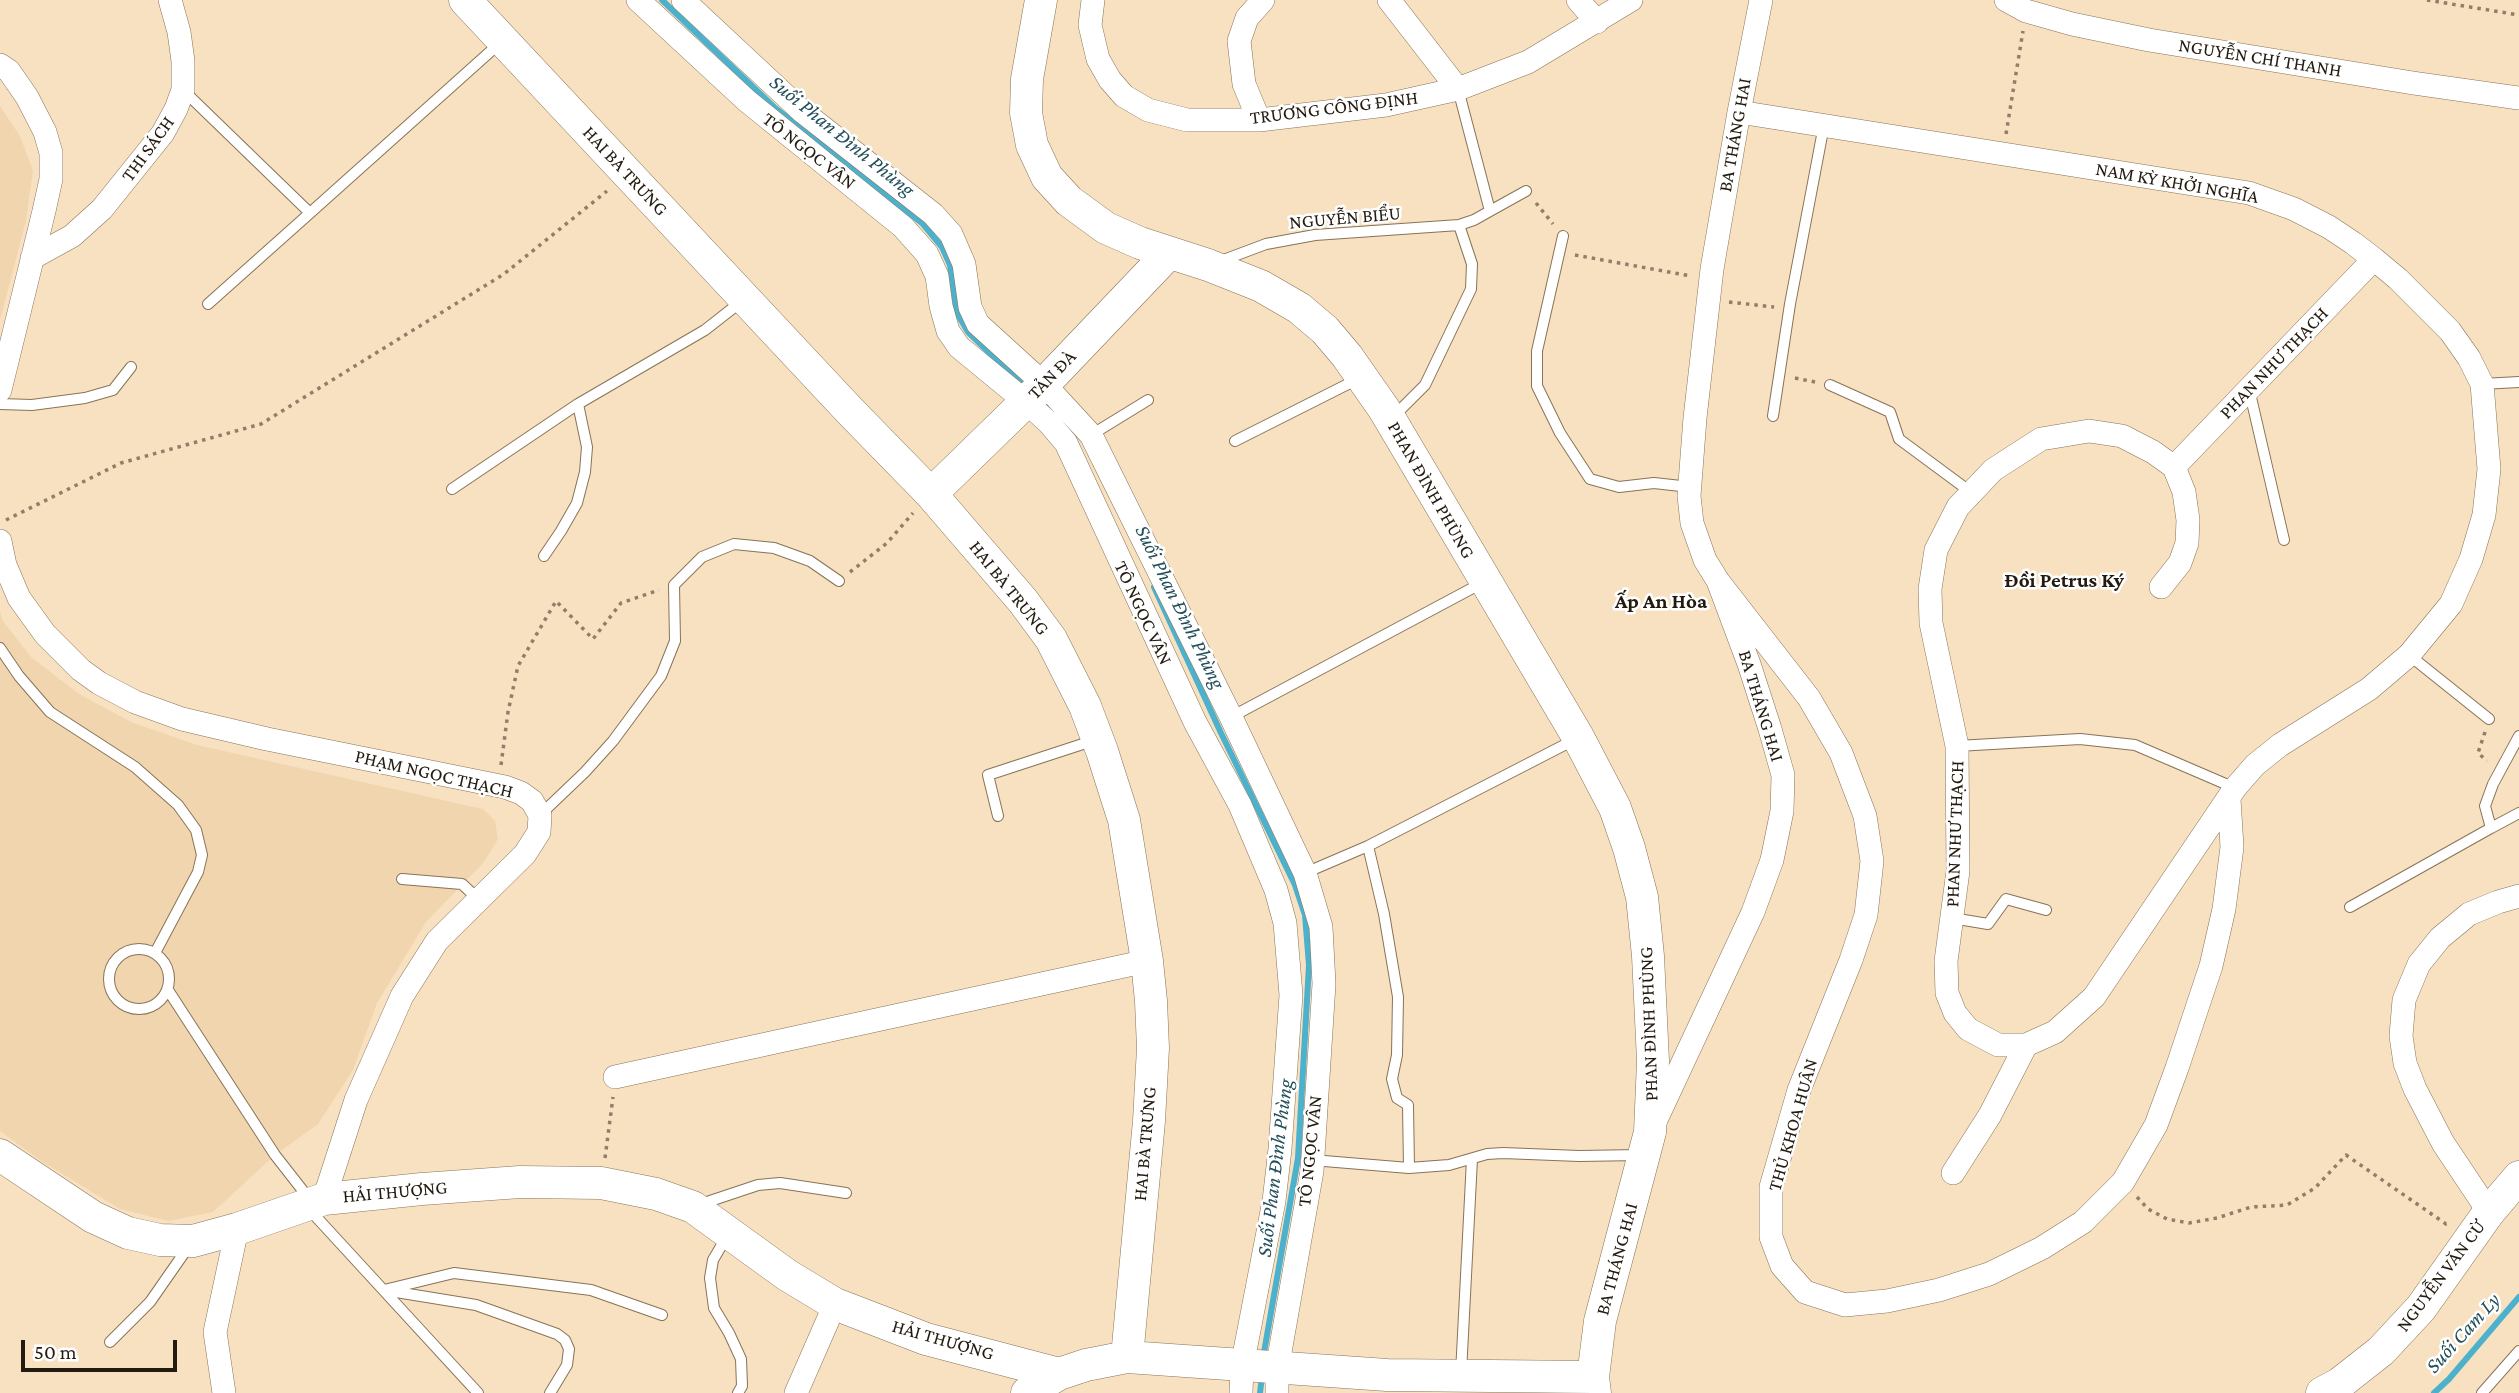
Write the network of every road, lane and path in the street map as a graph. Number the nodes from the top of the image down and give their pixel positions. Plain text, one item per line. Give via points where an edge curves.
1 (170, 0) edge
2 (464, 0) edge
3 (638, 0) edge
4 (683, 0) edge
5 (1041, 0) edge
6 (1093, 0) edge
7 (1262, 0) edge
8 (1389, 0) edge
9 (1578, 0) edge
10 (1631, 0) edge
11 (1761, 0) edge
12 (2006, 0) edge
13 (2427, 0) edge
14 (2519, 15) edge
15 (1597, 22) junction
16 (502, 41) junction
17 (2019, 55) dead end
18 (0, 65) edge
19 (1458, 89) junction
20 (183, 90) junction
21 (2519, 98) edge
22 (1738, 112) junction
23 (1259, 120) junction
24 (1824, 125) junction
25 (2003, 153) junction
26 (628, 174) junction
27 (1526, 191) joint
28 (1490, 211) junction
29 (310, 213) junction
30 (1459, 225) junction
31 (1563, 236) joint
32 (1559, 252) junction
33 (1169, 253) junction
34 (32, 258) junction
35 (2374, 259) junction
36 (1208, 265) junction
37 (1709, 289) junction
38 (744, 299) junction
39 (208, 304) dead end
40 (1790, 308) junction
41 (131, 368) dead end
42 (1362, 376) junction
43 (1779, 376) junction
44 (2519, 382) edge
45 (2482, 384) junction
46 (1830, 385) joint
47 (2249, 389) junction
48 (0, 390) edge
49 (1035, 393) junction
50 (1148, 400) dead end
51 (0, 404) edge
52 (578, 404) junction
53 (1773, 416) dead end
54 (1390, 420) junction
55 (1091, 435) junction
56 (1236, 441) dead end
57 (2175, 467) junction
58 (1690, 487) junction
59 (452, 489) dead end
60 (1972, 493) junction
61 (931, 494) junction
62 (0, 523) edge
63 (2284, 540) dead end
64 (0, 541) edge
65 (544, 556) dead end
66 (839, 581) joint
67 (1718, 581) junction
68 (1485, 582) junction
69 (674, 585) junction
70 (2161, 587) dead end
71 (0, 648) edge
72 (2409, 655) junction
73 (1231, 717) junction
74 (2489, 719) joint
75 (2519, 736) edge
76 (1578, 737) junction
77 (1097, 739) junction
78 (1957, 746) junction
79 (2499, 772) junction
80 (499, 785) junction
81 (2232, 793) junction
82 (2519, 813) edge
83 (540, 815) junction
84 (998, 816) dead end
85 (2491, 828) junction
86 (1368, 846) junction
87 (1305, 873) junction
88 (402, 878) dead end
89 (2519, 896) edge
90 (478, 899) junction
91 (2350, 906) dead end
92 (2046, 910) dead end
93 (1952, 918) junction
94 (155, 953) junction
95 (1147, 961) junction
96 (168, 989) junction
97 (2026, 1045) junction
98 (615, 1077) joint
99 (1648, 1143) junction
100 (0, 1155) edge
101 (1472, 1159) junction
102 (1312, 1160) junction
103 (1409, 1168) junction
104 (1954, 1173) dead end
105 (2519, 1177) edge
106 (2123, 1182) junction
107 (601, 1183) junction
108 (846, 1192) dead end
109 (314, 1202) junction
110 (692, 1207) junction
111 (2489, 1212) junction
112 (237, 1229) junction
113 (728, 1233) junction
114 (193, 1241) junction
115 (384, 1290) junction
116 (835, 1304) junction
117 (663, 1315) dead end
118 (110, 1342) dead end
119 (2519, 1351) edge
120 (1127, 1357) junction
121 (1059, 1374) junction
122 (1461, 1376) junction
123 (1242, 1379) edge
124 (1277, 1381) edge
125 (1594, 1385) edge
126 (224, 1393) edge
127 (478, 1393) edge
128 (550, 1393) edge
129 (738, 1393) edge
130 (796, 1393) edge
131 (1027, 1393) edge
132 (2322, 1393) edge
133 (2482, 1393) edge

1 - 20 street, THI SÁCH via 179,32
2 - 16 street, HAI BÀ TRƯNG
3 - 49 street, TÔ NGỌC VÂN via 777,128 903,227 927,254 937,276 948,331 959,347
4 - 49 street, TÔ NGỌC VÂN via 803,112 933,214 950,234 964,264 970,307 978,324
5 - 33 street, PHAN ĐÌNH PHÙNG via 1026,113 1032,145 1047,177 1105,228
6 - 23 street, TRƯƠNG CÔNG ĐỊNH via 1090,25 1098,59 1124,96 1148,110 1187,120
7 - 23 street via 1247,18 1239,41 1244,84
8 - 19 street
9 - 15 street
10 - 15 street, TRƯƠNG CÔNG ĐỊNH
11 - 22 street, BA THÁNG HAI
12 - 21 street, NGUYỄN CHÍ THANH via 2026,11 2072,24 2149,40
13 - 14 path
15 - 19 street, TRƯƠNG CÔNG ĐỊNH via 1528,62
16 - 26 street, HAI BÀ TRƯNG
16 - 29 lane
17 - 25 path
18 - 34 street via 27,97 51,153 51,179
19 - 23 street, TRƯƠNG CÔNG ĐỊNH via 1386,105
19 - 28 lane
20 - 29 lane
20 - 34 street, THI SÁCH via 163,133 102,209 72,236
22 - 24 street, NAM KỲ KHỞI NGHĨA
22 - 37 street, BA THÁNG HAI
24 - 25 street, NAM KỲ KHỞI NGHĨA
24 - 40 lane
25 - 35 street, NAM KỲ KHỞI NGHĨA via 2249,193 2329,227
26 - 38 street, HAI BÀ TRƯNG
26 - 62 path via 503,274 261,424 121,463
27 - 28 lane, NGUYỄN BIỂU
27 - 31 path
28 - 30 lane, NGUYỄN BIỂU
29 - 39 lane
30 - 36 lane, NGUYỄN BIỂU via 1315,235 1266,244
30 - 54 lane via 1472,264 1471,289 1426,385
31 - 32 lane
32 - 37 path
32 - 58 lane via 1536,351 1537,386 1560,433 1591,479 1619,487 1654,483
33 - 36 street, PHAN ĐÌNH PHÙNG
33 - 49 street, TẢN ĐÀ
34 - 48 street
35 - 45 street, NAM KỲ KHỞI NGHĨA via 2450,331
35 - 47 street, PHAN NHƯ THẠCH
36 - 42 street, PHAN ĐÌNH PHÙNG via 1261,286 1299,308 1325,330
37 - 40 path
37 - 58 street, BA THÁNG HAI
38 - 52 lane via 705,330
38 - 61 street, HAI BÀ TRƯNG
40 - 43 lane
41 - 51 lane via 113,390 85,398
42 - 54 street, PHAN ĐÌNH PHÙNG
42 - 56 lane
43 - 46 path
43 - 53 lane
44 - 45 lane
45 - 72 street, NAM KỲ KHỞI NGHĨA via 2489,469 2484,515 2451,604
46 - 60 lane via 1890,412 1899,439
47 - 57 street, PHAN NHƯ THẠCH
47 - 63 lane
49 - 55 street, TÔ NGỌC VÂN
49 - 61 street, TẢN ĐÀ
49 - 123 street, TÔ NGỌC VÂN via 1049,423 1066,443 1195,722 1240,805 1285,923 1291,995 1280,1149
50 - 55 lane
52 - 59 lane
52 - 65 lane via 587,447 585,472 577,503
54 - 68 street, PHAN ĐÌNH PHÙNG
55 - 73 street, TÔ NGỌC VÂN
57 - 60 street, PHAN NHƯ THẠCH via 2122,436 2089,431 2041,439 1993,470
57 - 70 street via 2184,492 2187,544 2180,563
58 - 67 street, BA THÁNG HAI via 1692,523
60 - 78 street, PHAN NHƯ THẠCH via 1958,507 1937,551 1930,589 1931,622
61 - 66 path via 887,543
61 - 77 street, HAI BÀ TRƯNG via 1051,639
64 - 80 street, PHẠM NGỌC THẠCH via 19,598 45,634 90,677 135,702 182,719 267,739
66 - 69 lane via 810,561 774,548 734,544 702,557
67 - 99 street, BA THÁNG HAI via 1780,764 1782,811 1772,860 1753,912
67 - 106 street, THỦ KHOA HUÂN via 1809,698 1841,753 1865,816 1872,861 1866,915 1799,1090 1770,1187 1771,1237 1782,1266 1805,1292 1845,1305 1939,1290 1989,1274 2042,1248 2083,1222
68 - 73 lane
68 - 76 street, PHAN ĐÌNH PHÙNG
69 - 80 path via 621,603 593,639 556,601 518,666
69 - 83 lane via 675,641 661,676 613,741
71 - 94 lane via 50,712 135,767 178,804 197,830 202,855 198,872
72 - 74 lane
72 - 81 street, NAM KỲ KHỞI NGHĨA via 2255,765
73 - 87 street, TÔ NGỌC VÂN
74 - 79 path via 2478,753
75 - 79 lane
76 - 86 lane
76 - 99 street, PHAN ĐÌNH PHÙNG via 1615,808 1642,897 1653,1061
77 - 84 lane via 988,775
77 - 95 street, HAI BÀ TRƯNG via 1124,820
78 - 81 lane via 2080,738 2134,745
78 - 93 street, PHAN NHƯ THẠCH via 1958,871
79 - 85 lane via 2485,806
80 - 83 street, PHẠM NGỌC THẠCH via 522,793
81 - 97 street via 2094,997 2055,1032
81 - 106 street, THỦ KHOA HUÂN via 2232,847 2211,966 2156,1125
82 - 85 lane
83 - 90 street via 539,832 525,853
85 - 91 lane
86 - 87 lane
86 - 103 lane via 1398,997 1392,1079 1397,1098 1408,1105
87 - 102 street, TÔ NGỌC VÂN via 1321,927 1324,984
88 - 90 lane via 462,884
89 - 111 street via 2469,914 2440,937 2419,964 2404,1000 2401,1035 2415,1089 2443,1143
90 - 109 street via 437,941 402,996
92 - 93 lane via 2006,899 1988,924
93 - 97 street, PHAN NHƯ THẠCH via 1947,993 1955,1013 1984,1039 1998,1045
94 - 96 lane via 168,969
94 - 96 lane via 135,948 116,958 109,986 119,1003 137,1010 155,1005
95 - 98 street
95 - 120 street, HAI BÀ TRƯNG via 1153,1048
96 - 109 lane via 275,1155
97 - 104 street
98 - 107 path
99 - 101 lane via 1579,1156 1503,1153
99 - 125 street, BA THÁNG HAI via 1600,1321
100 - 114 street, HẢI THƯỢNG via 93,1217 128,1233
101 - 103 lane via 1449,1166
101 - 122 lane
102 - 103 lane
102 - 124 street, TÔ NGỌC VÂN
105 - 111 street, NGUYỄN VĂN CỪ
106 - 111 path via 2148,1209 2189,1223 2251,1207 2287,1205 2315,1188 2346,1155 2446,1224
107 - 109 street, HẢI THƯỢNG via 520,1182
107 - 110 street, HẢI THƯỢNG
108 - 110 lane via 780,1183 758,1185
109 - 112 street, HẢI THƯỢNG
109 - 115 lane
110 - 113 street, HẢI THƯỢNG
111 - 132 street, NGUYỄN VĂN CỪ via 2421,1308 2381,1351
112 - 114 street, HẢI THƯỢNG
112 - 126 street via 215,1332
113 - 116 street, HẢI THƯỢNG
113 - 129 lane via 713,1260 710,1278 714,1308 741,1359
114 - 118 lane via 150,1302
115 - 117 lane via 454,1273 591,1290
115 - 127 lane
115 - 128 lane via 476,1305 556,1334 569,1349 567,1365
116 - 121 street, HẢI THƯỢNG via 926,1339
116 - 130 street
119 - 133 lane
120 - 121 street
120 - 123 street
121 - 131 street
122 - 124 street
122 - 125 street
123 - 124 street

